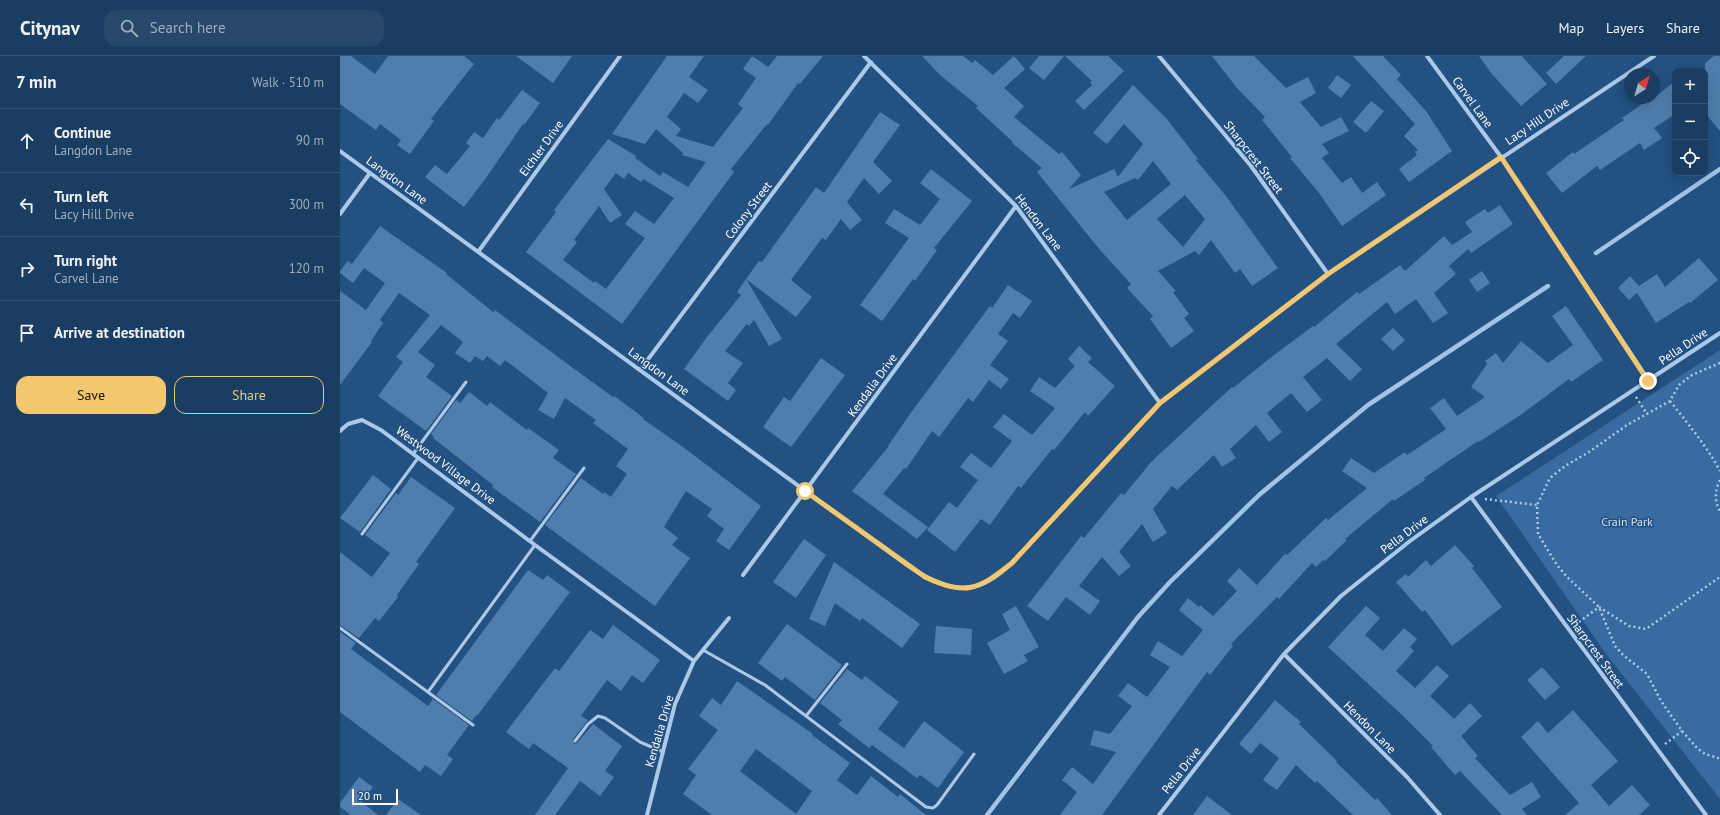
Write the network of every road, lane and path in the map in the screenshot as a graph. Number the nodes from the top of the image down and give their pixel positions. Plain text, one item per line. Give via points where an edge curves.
1 (620, 56) edge
2 (864, 56) edge
3 (1159, 56) edge
4 (1427, 56) edge
5 (1654, 56) edge
6 (872, 62) junction
7 (340, 151) edge
8 (1501, 157) junction
9 (370, 173) junction
10 (1016, 206) junction
11 (340, 214) edge
12 (478, 252) junction
13 (1328, 274) junction
14 (1720, 333) edge
15 (1720, 362) edge
16 (640, 370) junction
17 (1648, 381) junction
18 (466, 382) dead end
19 (1632, 392) junction
20 (1670, 401) junction
21 (1160, 403) junction
22 (1647, 414) junction
23 (340, 431) edge
24 (413, 454) junction
25 (418, 458) junction
26 (584, 468) dead end
27 (1720, 472) edge
28 (1720, 480) edge
29 (805, 491) junction
30 (1471, 497) junction
31 (1537, 506) junction
32 (1720, 511) edge
33 (362, 534) dead end
34 (530, 541) junction
35 (535, 545) junction
36 (743, 575) dead end
37 (1720, 577) edge
38 (974, 587) joint
39 (1599, 607) junction
40 (729, 618) dead end
41 (340, 628) edge
42 (1569, 630) junction
43 (703, 650) junction
44 (1284, 654) junction
45 (694, 661) junction
46 (847, 664) dead end
47 (428, 692) junction
48 (806, 716) junction
49 (473, 725) dead end
50 (1682, 731) junction
51 (576, 741) dead end
52 (1658, 751) junction
53 (663, 752) junction
54 (974, 754) dead end
55 (1720, 757) edge
56 (647, 815) edge
57 (1158, 815) edge
58 (1440, 815) edge
59 (1706, 815) edge

1 - 12 street, Eichler Drive
2 - 6 street, Hendon Lane
3 - 13 street, Sharpcrest Street via 1251,166
4 - 8 street, Carvel Lane
5 - 8 street, Lacy Hill Drive
6 - 10 street, Hendon Lane
6 - 16 street, Colony Street
7 - 9 street, Langdon Lane
8 - 13 street, Lacy Hill Drive
8 - 17 street, Carvel Lane
9 - 11 street
9 - 12 street, Langdon Lane
10 - 21 street, Hendon Lane
10 - 29 street, Kendalia Drive
12 - 16 street, Langdon Lane
13 - 21 street, Lacy Hill Drive
14 - 17 street, Pella Drive
15 - 20 path via 1692,375 1679,385
16 - 29 street, Langdon Lane
17 - 19 street, Pella Drive
18 - 24 lane
19 - 22 path
19 - 30 street, Pella Drive
20 - 22 path
20 - 27 path via 1696,433
21 - 38 street, Lacy Hill Drive via 1012,563 989,581
22 - 31 path via 1550,478
23 - 24 street, Westwood Village Drive via 348,424 362,420 381,430
24 - 25 street, Westwood Village Drive
25 - 33 lane
25 - 34 street, Westwood Village Drive
26 - 34 lane
28 - 32 path via 1715,499
29 - 36 street, Kendalia Drive
29 - 38 street, Langdon Lane via 925,577 944,586
30 - 31 path
30 - 42 street, Sharpcrest Street
30 - 44 street, Pella Drive via 1341,596
31 - 39 path via 1538,534 1557,565
34 - 35 street, Westwood Village Drive
35 - 45 street, Westwood Village Drive
35 - 47 lane
37 - 39 path via 1646,629 1629,626
39 - 42 path
39 - 50 path via 1615,646 1622,655 1647,674 1661,701
40 - 43 street, Kendalia Drive
41 - 47 lane
42 - 52 street, Sharpcrest Street
43 - 45 street, Kendalia Drive
43 - 48 lane via 765,686
44 - 57 street, Pella Drive
44 - 58 street, Hendon Lane via 1407,777
45 - 53 street, Kendalia Drive via 675,704
46 - 48 lane
47 - 49 lane
48 - 54 lane via 926,807 933,808
50 - 52 path
50 - 55 path via 1705,754
51 - 53 lane via 588,724 598,716 640,742
52 - 59 street, Sharpcrest Street
53 - 56 street, Kendalia Drive

